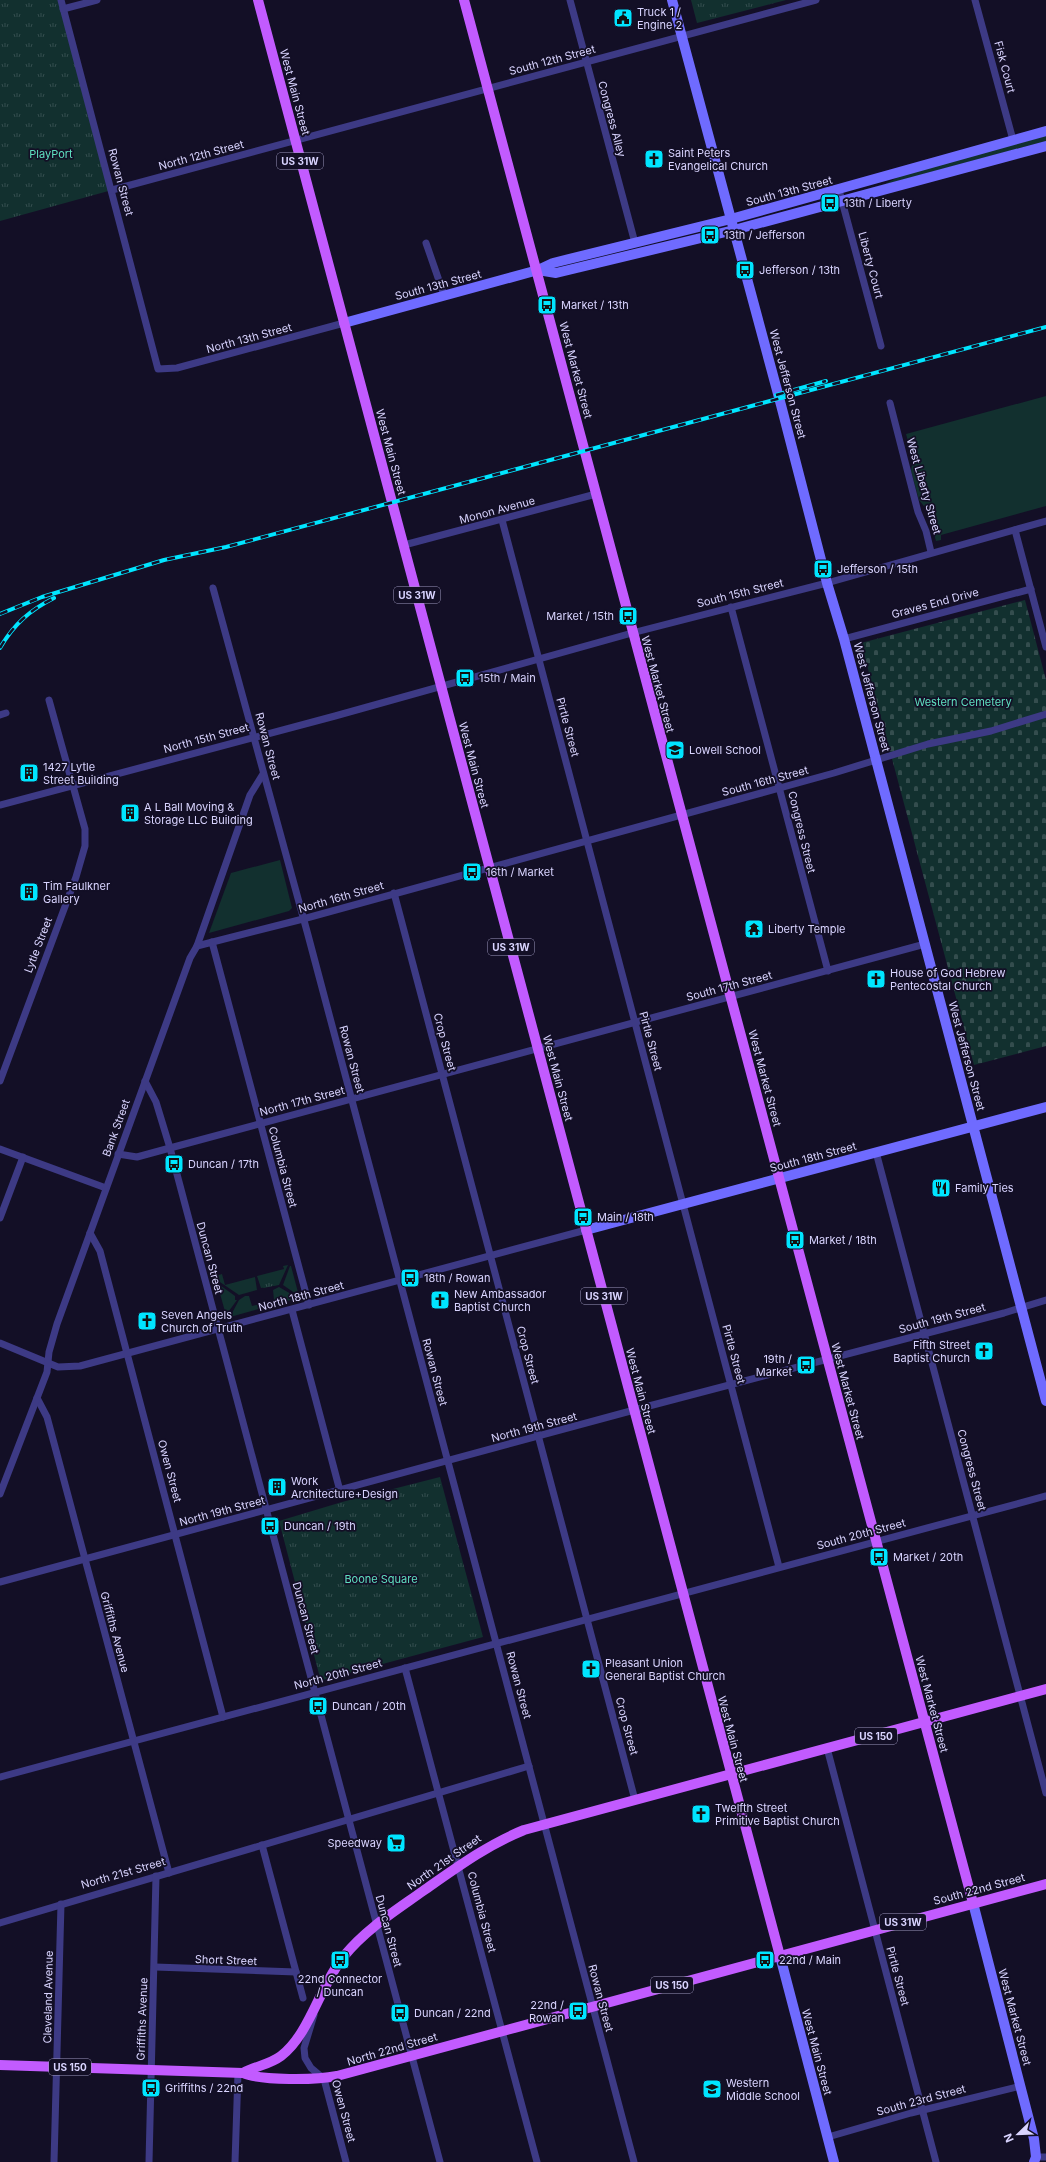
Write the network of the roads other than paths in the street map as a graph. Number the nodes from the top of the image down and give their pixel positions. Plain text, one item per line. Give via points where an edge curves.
1 (61, 0) edge
2 (97, 0) edge
3 (258, 0) edge
4 (464, 0) edge
5 (570, 0) edge
6 (672, 0) edge
7 (816, 0) edge
8 (975, 0) edge
9 (63, 9) junction
10 (682, 36) junction
11 (585, 62) junction
12 (488, 89) junction
13 (1046, 131) edge
14 (1013, 140) junction
15 (295, 141) junction
16 (1046, 146) edge
17 (112, 190) junction
18 (839, 190) junction
19 (842, 200) junction
20 (731, 219) junction
21 (734, 230) junction
22 (426, 243) dead end
23 (635, 243) junction
24 (538, 270) junction
25 (444, 295) junction
26 (344, 323) junction
27 (881, 346) dead end
28 (158, 369) joint
29 (890, 403) dead end
30 (596, 494) junction
31 (502, 520) junction
32 (1046, 522) edge
33 (1015, 530) junction
34 (404, 546) junction
35 (931, 552) junction
36 (827, 583) junction
37 (213, 588) dead end
38 (1031, 589) junction
39 (731, 607) junction
40 (632, 632) junction
41 (844, 639) junction
42 (1046, 647) edge
43 (539, 659) junction
44 (440, 685) junction
45 (49, 700) dead end
46 (1046, 714) edge
47 (254, 736) junction
48 (876, 760) junction
49 (263, 774) junction
50 (73, 785) junction
51 (779, 788) junction
52 (0, 805) edge
53 (682, 815) junction
54 (587, 841) junction
55 (490, 867) junction
56 (394, 893) junction
57 (303, 919) junction
58 (212, 942) junction
59 (925, 944) junction
60 (197, 946) junction
61 (828, 971) junction
62 (731, 996) junction
63 (635, 1023) junction
64 (538, 1050) junction
65 (442, 1075) junction
66 (0, 1081) edge
67 (144, 1082) junction
68 (351, 1099) junction
69 (1046, 1107) edge
70 (261, 1124) junction
71 (973, 1126) junction
72 (170, 1148) junction
73 (0, 1149) edge
74 (876, 1152) junction
75 (118, 1154) junction
76 (23, 1157) junction
77 (778, 1178) junction
78 (106, 1188) junction
79 (683, 1204) junction
80 (0, 1218) edge
81 (586, 1230) junction
82 (90, 1233) junction
83 (490, 1256) junction
84 (399, 1281) junction
85 (1046, 1300) edge
86 (309, 1305) junction
87 (1021, 1307) junction
88 (292, 1310) junction
89 (218, 1330) junction
90 (924, 1334) junction
91 (0, 1343) edge
92 (128, 1354) junction
93 (827, 1360) junction
94 (48, 1362) junction
95 (731, 1385) junction
96 (37, 1398) junction
97 (1046, 1401) edge
98 (634, 1411) junction
99 (538, 1437) junction
100 (447, 1462) junction
101 (340, 1491) junction
102 (0, 1494) edge
103 (1046, 1496) edge
104 (266, 1511) junction
105 (972, 1516) junction
106 (175, 1535) junction
107 (875, 1542) junction
108 (84, 1559) junction
109 (779, 1567) junction
110 (0, 1582) edge
111 (682, 1593) junction
112 (587, 1619) junction
113 (496, 1643) junction
114 (405, 1668) junction
115 (1046, 1689) edge
116 (314, 1692) junction
117 (1020, 1696) junction
118 (223, 1716) junction
119 (924, 1723) junction
120 (133, 1741) junction
121 (827, 1748) junction
122 (529, 1766) junction
123 (731, 1775) junction
124 (0, 1778) edge
125 (438, 1793) junction
126 (1046, 1793) edge
127 (635, 1800) junction
128 (348, 1820) junction
129 (544, 1824) junction
130 (262, 1845) junction
131 (458, 1867) junction
132 (169, 1873) junction
133 (156, 1876) junction
134 (1046, 1884) edge
135 (973, 1903) junction
136 (61, 1904) junction
137 (0, 1923) edge
138 (376, 1924) junction
139 (875, 1930) junction
140 (780, 1956) junction
141 (154, 1967) junction
142 (296, 1972) junction
143 (303, 1998) dead end
144 (317, 2003) junction
145 (592, 2007) junction
146 (502, 2031) junction
147 (411, 2056) junction
148 (0, 2065) edge
149 (57, 2067) junction
150 (151, 2070) junction
151 (241, 2073) junction
152 (324, 2078) junction
153 (1021, 2086) junction
154 (922, 2110) junction
155 (828, 2137) junction
156 (1039, 2159) edge
157 (54, 2162) edge
158 (149, 2162) edge
159 (235, 2162) edge
160 (346, 2162) edge
161 (440, 2162) edge
162 (538, 2162) edge
163 (634, 2162) edge
164 (834, 2162) edge
165 (936, 2162) edge

1 - 9 street, Rowan Street
2 - 9 street
3 - 15 main road, West Main Street / US 31W
4 - 12 main road, West Market Street
5 - 11 street, Congress Alley
6 - 10 street, West Jefferson Street
7 - 10 street, South 12th Street
8 - 14 street, Fisk Court
9 - 17 street, Rowan Street
10 - 11 street, South 12th Street
10 - 20 street, West Jefferson Street
11 - 12 street, South 12th Street
11 - 23 street, Congress Alley
12 - 15 street, South 12th Street
12 - 24 main road, West Market Street
13 - 14 street, South 13th Street
14 - 18 street, South 13th Street
15 - 17 street, North 12th Street
15 - 26 main road, West Main Street / US 31W
16 - 19 street, South 13th Street
17 - 28 street, Rowan Street
18 - 19 street, Liberty Court
18 - 20 street, South 13th Street
19 - 21 street, South 13th Street
19 - 27 street, Liberty Court
20 - 21 street, West Jefferson Street
20 - 23 street, South 13th Street
21 - 24 street, South 13th Street via 556,273
21 - 36 street, West Jefferson Street
22 - 25 street
23 - 24 street, South 13th Street via 553,263
24 - 25 street, South 13th Street
24 - 30 main road, West Market Street
25 - 26 street, South 13th Street
26 - 28 street, North 13th Street via 177,368
26 - 34 main road, West Main Street / US 31W
29 - 35 street, West Liberty Street
30 - 31 street, Monon Avenue
30 - 40 main road, West Market Street
31 - 34 street, Monon Avenue
31 - 43 street, Pirtle Street
32 - 33 street, South 15th Street
33 - 35 street, South 15th Street
33 - 38 street
34 - 44 main road, West Main Street / US 31W
35 - 36 street, South 15th Street
36 - 39 street, South 15th Street
36 - 41 street, West Jefferson Street
37 - 47 street, Rowan Street
38 - 41 street, Graves End Drive
38 - 42 street
39 - 40 street, South 15th Street
39 - 51 street, Congress Street
40 - 43 street, South 15th Street
40 - 53 main road, West Market Street
41 - 48 street, West Jefferson Street
43 - 44 street, South 15th Street
43 - 54 street, Pirtle Street
44 - 47 street, North 15th Street via 335,716
44 - 55 main road, West Main Street / US 31W
45 - 50 street, Lytle Street
46 - 48 street, South 16th Street via 991,732 928,744
47 - 49 street, Rowan Street
47 - 50 street, North 15th Street
48 - 51 street, South 16th Street
48 - 59 street, West Jefferson Street
49 - 57 street, Rowan Street
49 - 60 street, Bank Street via 250,794
50 - 52 street, North 15th Street
50 - 66 street, Lytle Street via 85,829 85,846
51 - 53 street, South 16th Street
51 - 61 street, Congress Street
53 - 54 street, South 16th Street
53 - 62 main road, West Market Street
54 - 55 street, South 16th Street
54 - 63 street, Pirtle Street
55 - 56 street, North 16th Street
55 - 64 main road, West Main Street / US 31W
56 - 57 street, North 16th Street
56 - 65 street, Crop Street
57 - 58 street, North 16th Street
57 - 68 street, Rowan Street
58 - 60 street, North 16th Street
58 - 70 street, Columbia Street
59 - 61 street, South 17th Street
59 - 71 street, West Jefferson Street
60 - 67 street, Bank Street via 190,958
61 - 62 street, South 17th Street
62 - 63 street, South 17th Street
62 - 77 main road, West Market Street
63 - 64 street, South 17th Street
63 - 79 street, Pirtle Street
64 - 65 street, North 17th Street
64 - 81 main road, West Main Street / US 31W
65 - 68 street, North 17th Street
65 - 83 street, Crop Street
67 - 72 street, Duncan Street via 156,1102
67 - 75 street, Bank Street
68 - 70 street, North 17th Street
68 - 84 street, Rowan Street
69 - 71 street, South 18th Street
70 - 72 street, North 17th Street
70 - 86 street, Columbia Street
71 - 74 street, South 18th Street
71 - 87 street, West Jefferson Street
72 - 75 street, North 17th Street via 138,1157
72 - 89 street, Duncan Street
73 - 76 street
74 - 77 street, South 18th Street
74 - 90 street, Congress Street
75 - 78 street, Bank Street
76 - 78 street
76 - 80 street
77 - 79 street, South 18th Street
77 - 93 main road, West Market Street
78 - 82 street, Bank Street
79 - 81 street, South 18th Street
79 - 95 street, Pirtle Street
81 - 83 street, North 18th Street
81 - 98 main road, West Main Street / US 31W
82 - 92 street, Owen Street via 100,1251
82 - 94 street, Bank Street via 57,1324
83 - 84 street, North 18th Street
83 - 99 street, Crop Street
84 - 86 street, North 18th Street
84 - 100 street, Rowan Street
85 - 87 street, South 19th Street
86 - 88 street, North 18th Street
87 - 90 street, South 19th Street
87 - 97 street, West Jefferson Street
88 - 89 street, North 18th Street
88 - 101 street
89 - 92 street, North 18th Street
89 - 104 street, Duncan Street
90 - 93 street, South 19th Street
90 - 105 street, Congress Street
91 - 94 street, North 18th Street
92 - 94 street, North 18th Street via 80,1366 58,1367
92 - 106 street, Owen Street
93 - 95 street, South 19th Street
93 - 107 main road, West Market Street
94 - 96 street, Bank Street
95 - 98 street, South 19th Street
95 - 109 street, Pirtle Street
96 - 102 street, Bank Street
96 - 108 street, Griffiths Avenue via 47,1416
98 - 99 street, North 19th Street
98 - 111 main road, West Main Street / US 31W
99 - 100 street, North 19th Street
99 - 112 street, Crop Street
100 - 101 street, North 19th Street
100 - 113 street, Rowan Street
101 - 104 street, North 19th Street
103 - 105 street, South 20th Street
104 - 106 street, North 19th Street
104 - 116 street, Duncan Street
105 - 107 street, South 20th Street
105 - 117 street, Congress Street
106 - 108 street, North 19th Street
106 - 118 street, Owen Street
107 - 109 street, South 20th Street
107 - 119 main road, West Market Street
108 - 110 street, North 19th Street
108 - 120 street, Griffiths Avenue
109 - 111 street, South 20th Street
111 - 112 street, North 20th Street
111 - 123 main road, West Main Street / US 31W
112 - 113 street, North 20th Street
112 - 127 street, Crop Street
113 - 114 street, North 20th Street
113 - 122 street, Rowan Street
114 - 116 street, North 20th Street
114 - 125 street, Columbia Street
115 - 117 main road
116 - 118 street, North 20th Street
116 - 128 street, Duncan Street
117 - 119 main road
117 - 126 street, Congress Street
118 - 120 street, North 20th Street
119 - 121 main road, US 150
119 - 135 main road, West Market Street
120 - 124 street, North 20th Street
120 - 132 street, Griffiths Avenue
121 - 123 main road, US 150
121 - 139 street, Pirtle Street
122 - 125 street, North 21st Street
122 - 129 street, Rowan Street
123 - 127 main road, North 21st Street / US 150
123 - 140 main road, West Main Street / US 31W
125 - 128 street, North 21st Street
125 - 131 street, Columbia Street
127 - 129 main road, North 21st Street / US 150
128 - 130 street, North 21st Street
128 - 138 street, Duncan Street
129 - 131 main road, North 21st Street / US 150 via 499,1840
129 - 145 street, Rowan Street
130 - 132 street, North 21st Street
130 - 142 street
131 - 138 main road, North 21st Street / US 150
131 - 146 street, Columbia Street
132 - 133 street, North 21st Street
133 - 136 street, North 21st Street
133 - 141 street, Griffiths Avenue
134 - 135 main road, South 22nd Street / US 31W
135 - 139 main road, South 22nd Street / US 31W
135 - 153 street, West Market Street
136 - 137 street, North 21st Street
136 - 149 street, Cleveland Avenue
138 - 144 main road, North 21st Street / US 150 via 340,1960
138 - 147 street, Duncan Street
139 - 140 main road, South 22nd Street / US 31W
139 - 154 street, Pirtle Street
140 - 145 main road, North 22nd Street / US 150
140 - 155 street, West Main Street
141 - 142 street, Short Street
141 - 150 street, Griffiths Avenue
142 - 143 street
144 - 151 main road, North 21st Street / US 150 via 298,2039 283,2055
144 - 152 street, Owen Street via 304,2048 305,2058 311,2068
145 - 146 main road, North 22nd Street / US 150
145 - 163 street, Rowan Street
146 - 147 main road, North 22nd Street / US 150
146 - 162 street, Columbia Street
147 - 152 main road, North 22nd Street / US 150
147 - 161 street, Duncan Street
148 - 149 main road, North 22nd Street / US 150
149 - 150 main road, North 22nd Street / US 150
149 - 157 street, Cleveland Avenue
150 - 151 main road, North 22nd Street / US 150
150 - 158 street, Griffiths Avenue
151 - 152 main road, North 22nd Street / US 150 via 251,2077
151 - 159 street
152 - 160 street, Owen Street
153 - 154 street, South 23rd Street
153 - 156 street, West Market Street
154 - 155 street, South 23rd Street
154 - 165 street, Pirtle Street
155 - 164 street, West Main Street

